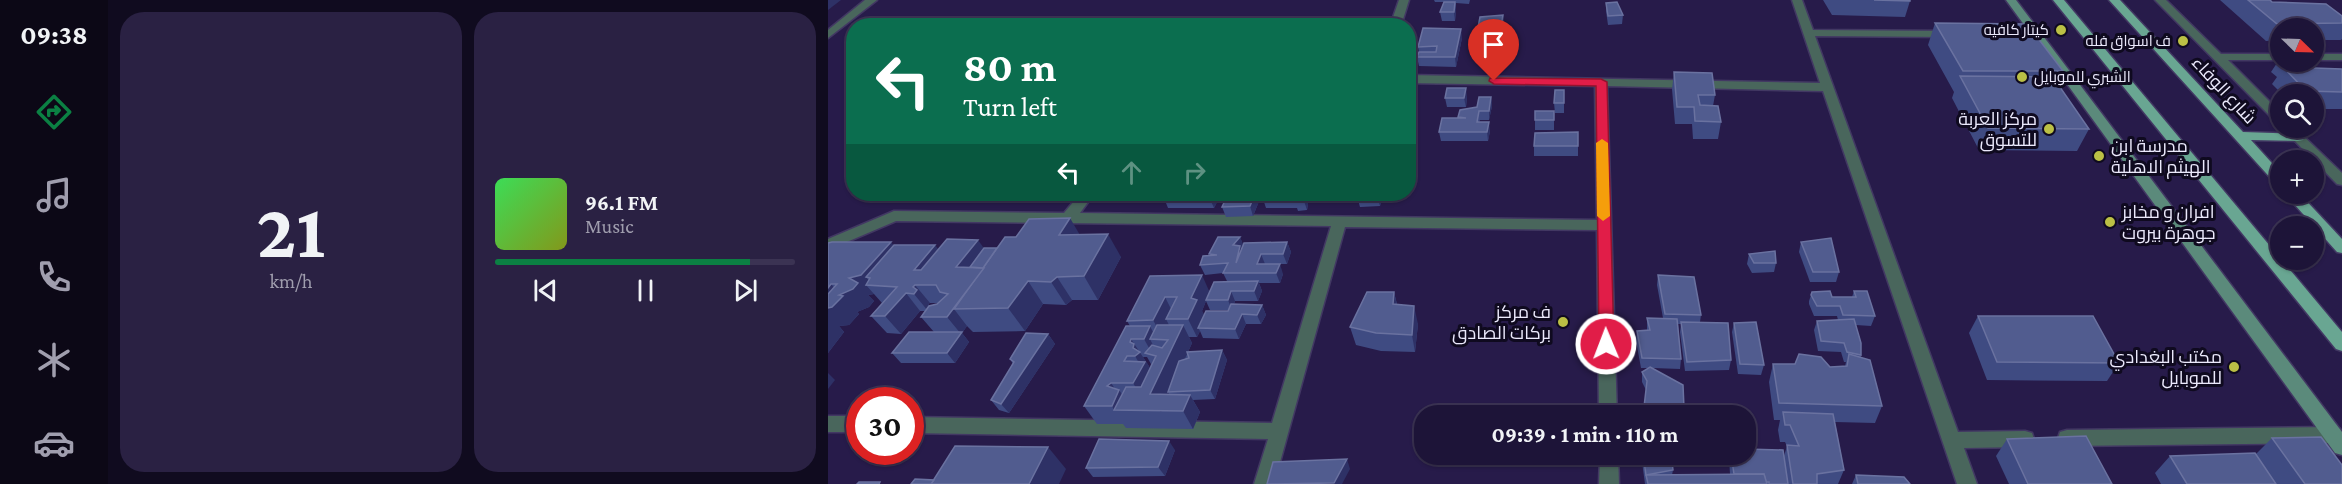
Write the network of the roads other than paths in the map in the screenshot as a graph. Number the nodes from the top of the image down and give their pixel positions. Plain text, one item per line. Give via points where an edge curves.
1 (872, 0) edge
2 (1404, 0) edge
3 (1797, 0) edge
4 (2011, 0) edge
5 (2058, 0) edge
6 (2114, 0) edge
7 (2160, 0) edge
8 (849, 18) edge
9 (1398, 18) edge
10 (846, 21) edge
11 (1810, 33) junction
12 (1965, 34) edge
13 (828, 35) edge
14 (2217, 57) junction
15 (2270, 57) edge
16 (2324, 57) edge
17 (2342, 57) edge
18 (1416, 79) edge
19 (1601, 82) junction
20 (1826, 87) junction
21 (2270, 109) edge
22 (2270, 134) edge
23 (2240, 136) junction
24 (2299, 138) edge
25 (2270, 169) edge
26 (2342, 181) edge
27 (1082, 201) edge
28 (2301, 204) edge
29 (1069, 217) junction
30 (1340, 220) junction
31 (1604, 225) junction
32 (828, 245) edge
33 (2342, 249) edge
34 (2342, 344) edge
35 (1608, 405) edge
36 (828, 424) edge
37 (846, 424) edge
38 (924, 425) edge
39 (1280, 431) junction
40 (1950, 440) junction
41 (2338, 441) edge
42 (1609, 465) edge
43 (1264, 484) edge
44 (1610, 484) edge
45 (1967, 484) edge

1 - 8 street
2 - 9 street
3 - 11 street
4 - 41 street via 2031,35
5 - 34 main road
6 - 23 main road, شارع الوفاء
7 - 14 street
10 - 13 street
11 - 12 street
11 - 20 street
14 - 15 street
14 - 21 street
16 - 17 street
18 - 19 street
19 - 20 street
19 - 31 street
20 - 40 street
22 - 23 main road
23 - 25 main road, شارع الوفاء
24 - 26 street
27 - 29 street
28 - 33 main road
29 - 30 street
29 - 32 street via 894,216
30 - 31 street
30 - 39 street
31 - 35 street
36 - 37 street
38 - 39 street
39 - 43 street
40 - 41 street
40 - 45 street
42 - 44 street

